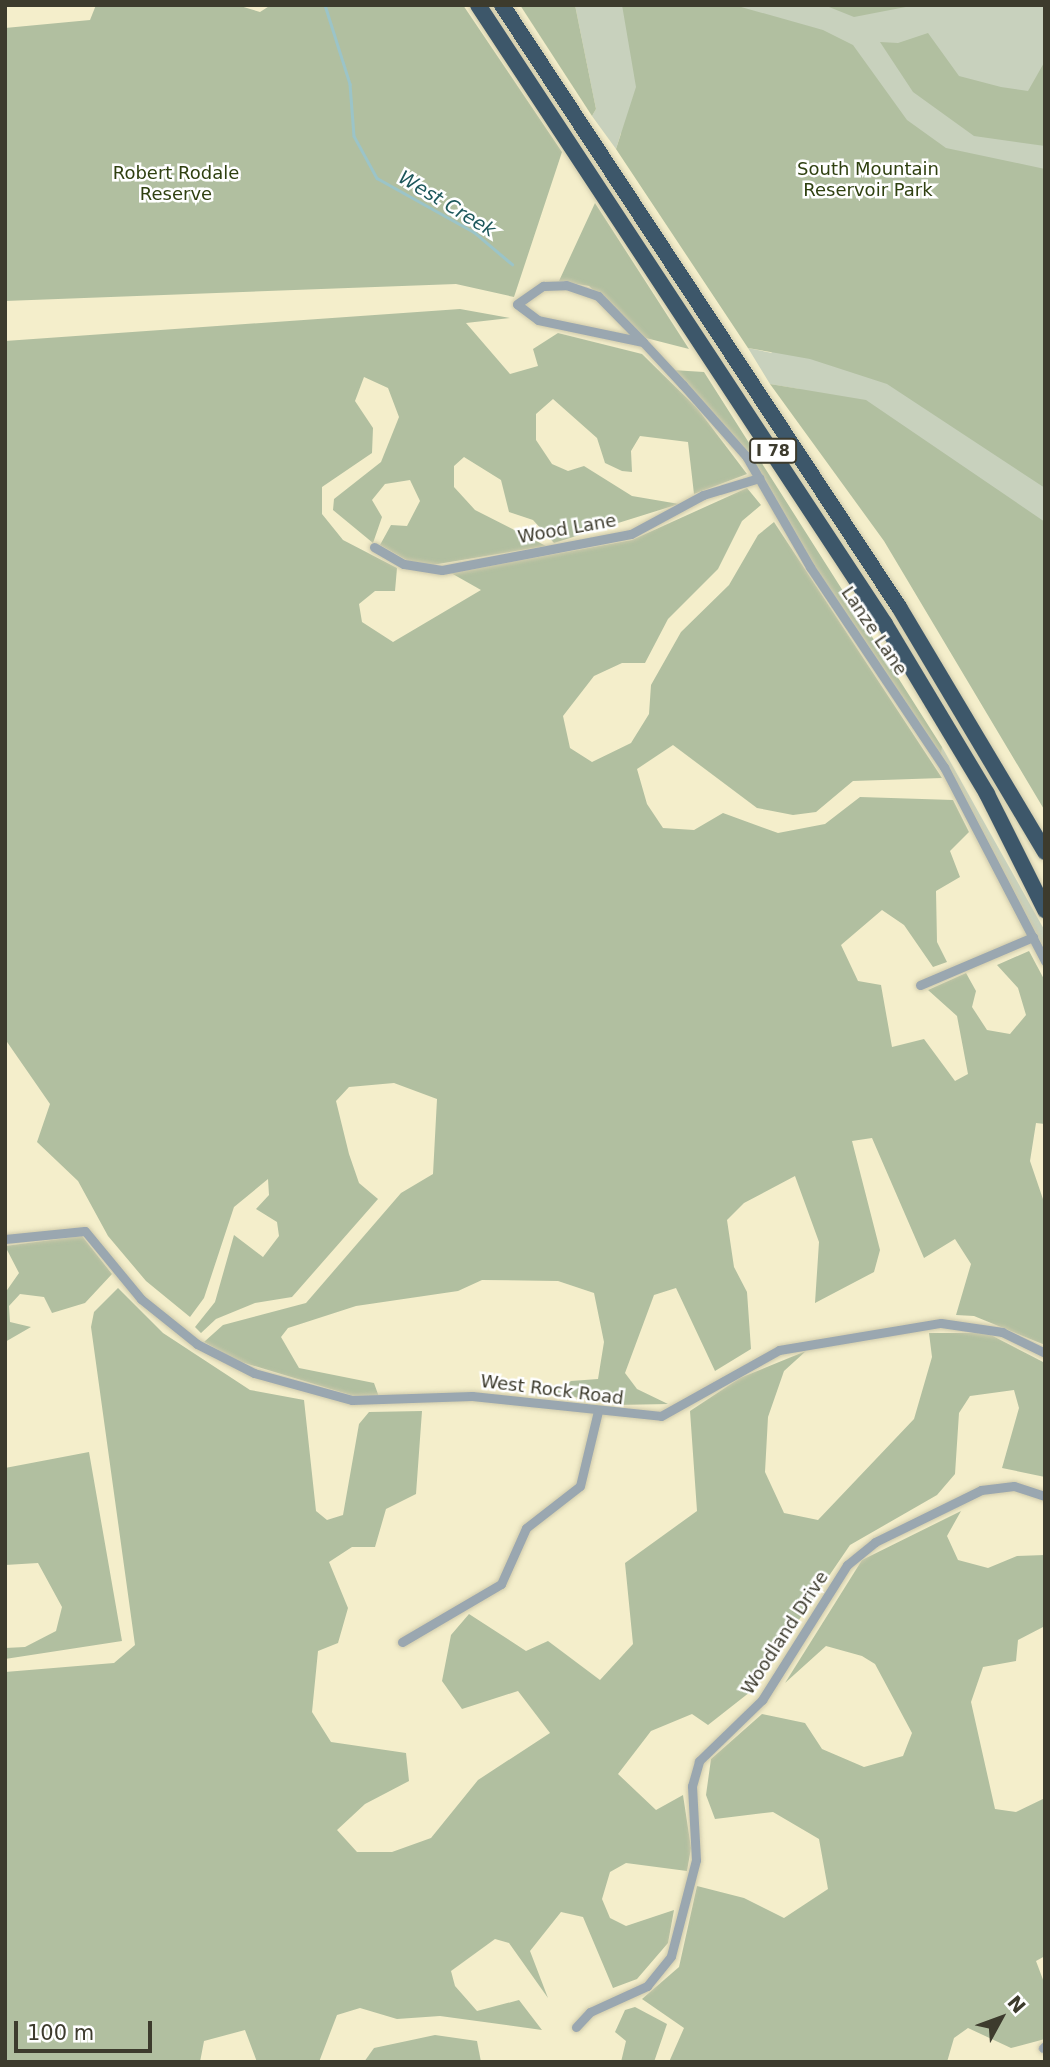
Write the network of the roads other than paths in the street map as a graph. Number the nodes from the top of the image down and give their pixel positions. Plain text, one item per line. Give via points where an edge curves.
1 (478, 5) edge
2 (502, 5) edge
3 (643, 342) junction
4 (759, 478) junction
5 (374, 547) dead end
6 (1045, 852) edge
7 (1045, 910) edge
8 (1033, 937) junction
9 (1045, 961) edge
10 (920, 985) dead end
11 (5, 1239) edge
12 (1045, 1353) edge
13 (598, 1411) junction
14 (1045, 1496) edge
15 (402, 1642) dead end
16 (576, 2027) dead end

1 - 7 highway, I 78 via 885,624 987,794
2 - 6 highway, I 78 via 899,607
3 - 3 street, Lanze Lane via 583,288 543,286 517,304 538,320
3 - 4 street, Lanze Lane
4 - 5 street, Wood Lane via 703,495 631,534 442,570 404,564
4 - 8 street, Lanze Lane via 944,767
8 - 9 street, Lanze Lane
8 - 10 street
11 - 13 street, West Rock Road via 85,1231 125,1282 177,1330 238,1367 287,1384 352,1400 472,1396
12 - 13 street, West Rock Road via 985,1328 924,1325 779,1350 661,1416
13 - 15 street via 580,1486 526,1528 501,1584
14 - 16 street, Woodland Drive via 992,1487 857,1555 762,1700 699,1761 692,1786 696,1860 671,1956 647,1986 590,2012

